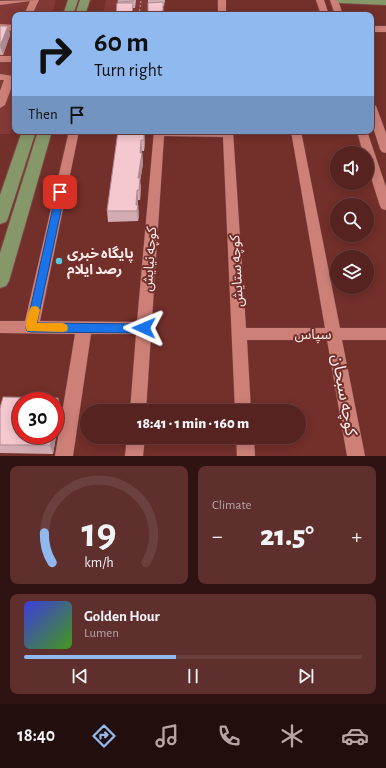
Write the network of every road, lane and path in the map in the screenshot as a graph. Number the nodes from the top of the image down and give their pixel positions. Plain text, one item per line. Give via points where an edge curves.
1 (27, 0) edge
2 (35, 0) edge
3 (72, 0) edge
4 (85, 0) edge
5 (141, 0) edge
6 (222, 0) edge
7 (320, 0) edge
8 (334, 0) edge
9 (340, 0) edge
10 (386, 2) edge
11 (0, 3) edge
12 (29, 12) edge
13 (69, 12) edge
14 (81, 12) edge
15 (139, 12) edge
16 (222, 12) edge
17 (323, 12) edge
18 (338, 12) edge
19 (0, 28) edge
20 (12, 28) edge
21 (374, 29) edge
22 (386, 29) edge
23 (0, 59) edge
24 (12, 59) edge
25 (0, 77) edge
26 (0, 105) edge
27 (374, 115) edge
28 (28, 134) edge
29 (44, 134) edge
30 (73, 134) edge
31 (159, 134) edge
32 (228, 134) edge
33 (297, 134) edge
34 (363, 134) edge
35 (386, 149) edge
36 (386, 206) edge
37 (0, 218) edge
38 (0, 281) edge
39 (0, 327) edge
40 (31, 328) junction
41 (84, 328) junction
42 (144, 328) junction
43 (239, 334) junction
44 (334, 334) junction
45 (386, 334) edge
46 (139, 404) edge
47 (243, 404) edge
48 (135, 444) edge
49 (245, 444) edge
50 (64, 456) edge
51 (134, 456) edge
52 (246, 456) edge
53 (356, 456) edge

1 - 11 street
2 - 12 street
3 - 13 main road
4 - 14 main road
5 - 15 path
6 - 16 street
7 - 17 street
8 - 18 street
9 - 10 main road
19 - 20 street
21 - 22 street
23 - 24 street
25 - 26 street via 10,78
27 - 35 street
28 - 37 main road
29 - 38 main road
30 - 40 street
31 - 42 street, كوچه نيايش
32 - 43 street, کوچه ستایش
33 - 44 street, کوچه سبحان
34 - 36 street
39 - 40 street
40 - 41 street
41 - 42 street
41 - 50 street
42 - 46 street, كوچه نيايش
43 - 44 street, سپاس
43 - 47 street, کوچه ستایش
44 - 45 street, سپاس
44 - 53 street, کوچه سبحان
48 - 51 street
49 - 52 street

